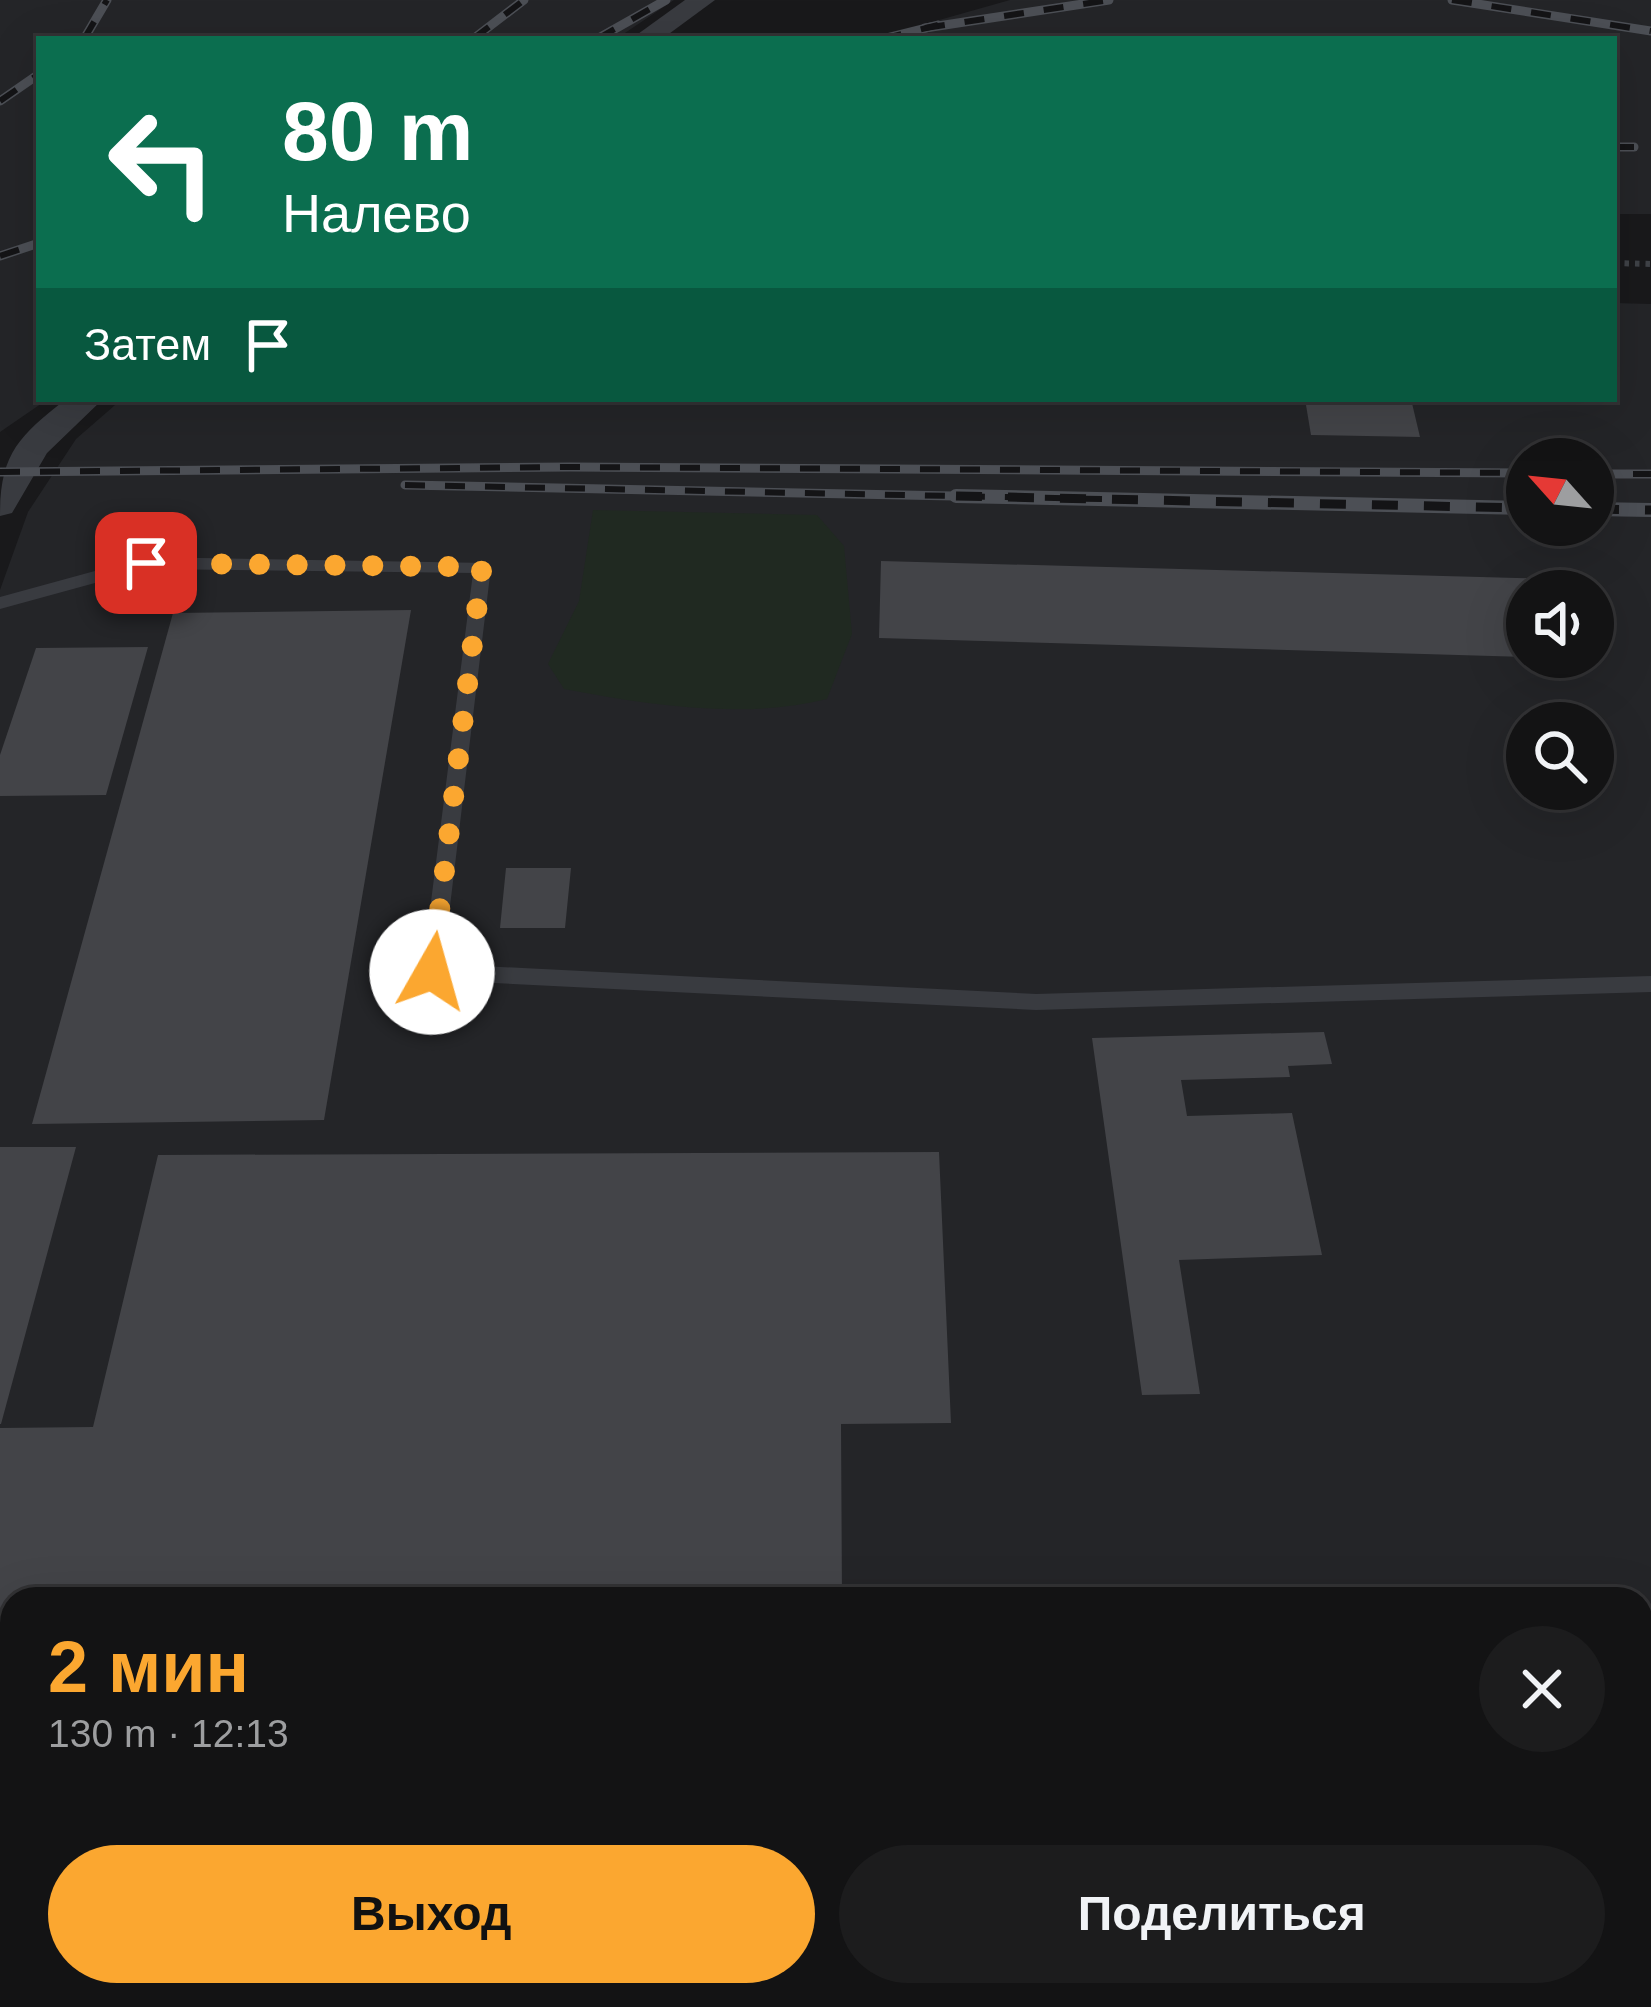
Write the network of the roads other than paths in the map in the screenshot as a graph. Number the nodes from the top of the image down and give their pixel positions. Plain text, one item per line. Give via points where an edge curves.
1 (702, 0) edge
2 (647, 36) edge
3 (83, 402) edge
4 (0, 505) edge
5 (0, 603) edge
6 (1651, 984) edge

1 - 2 street
3 - 4 street via 13,472
5 - 6 lane via 146,563 482,567 432,972 1036,1002

